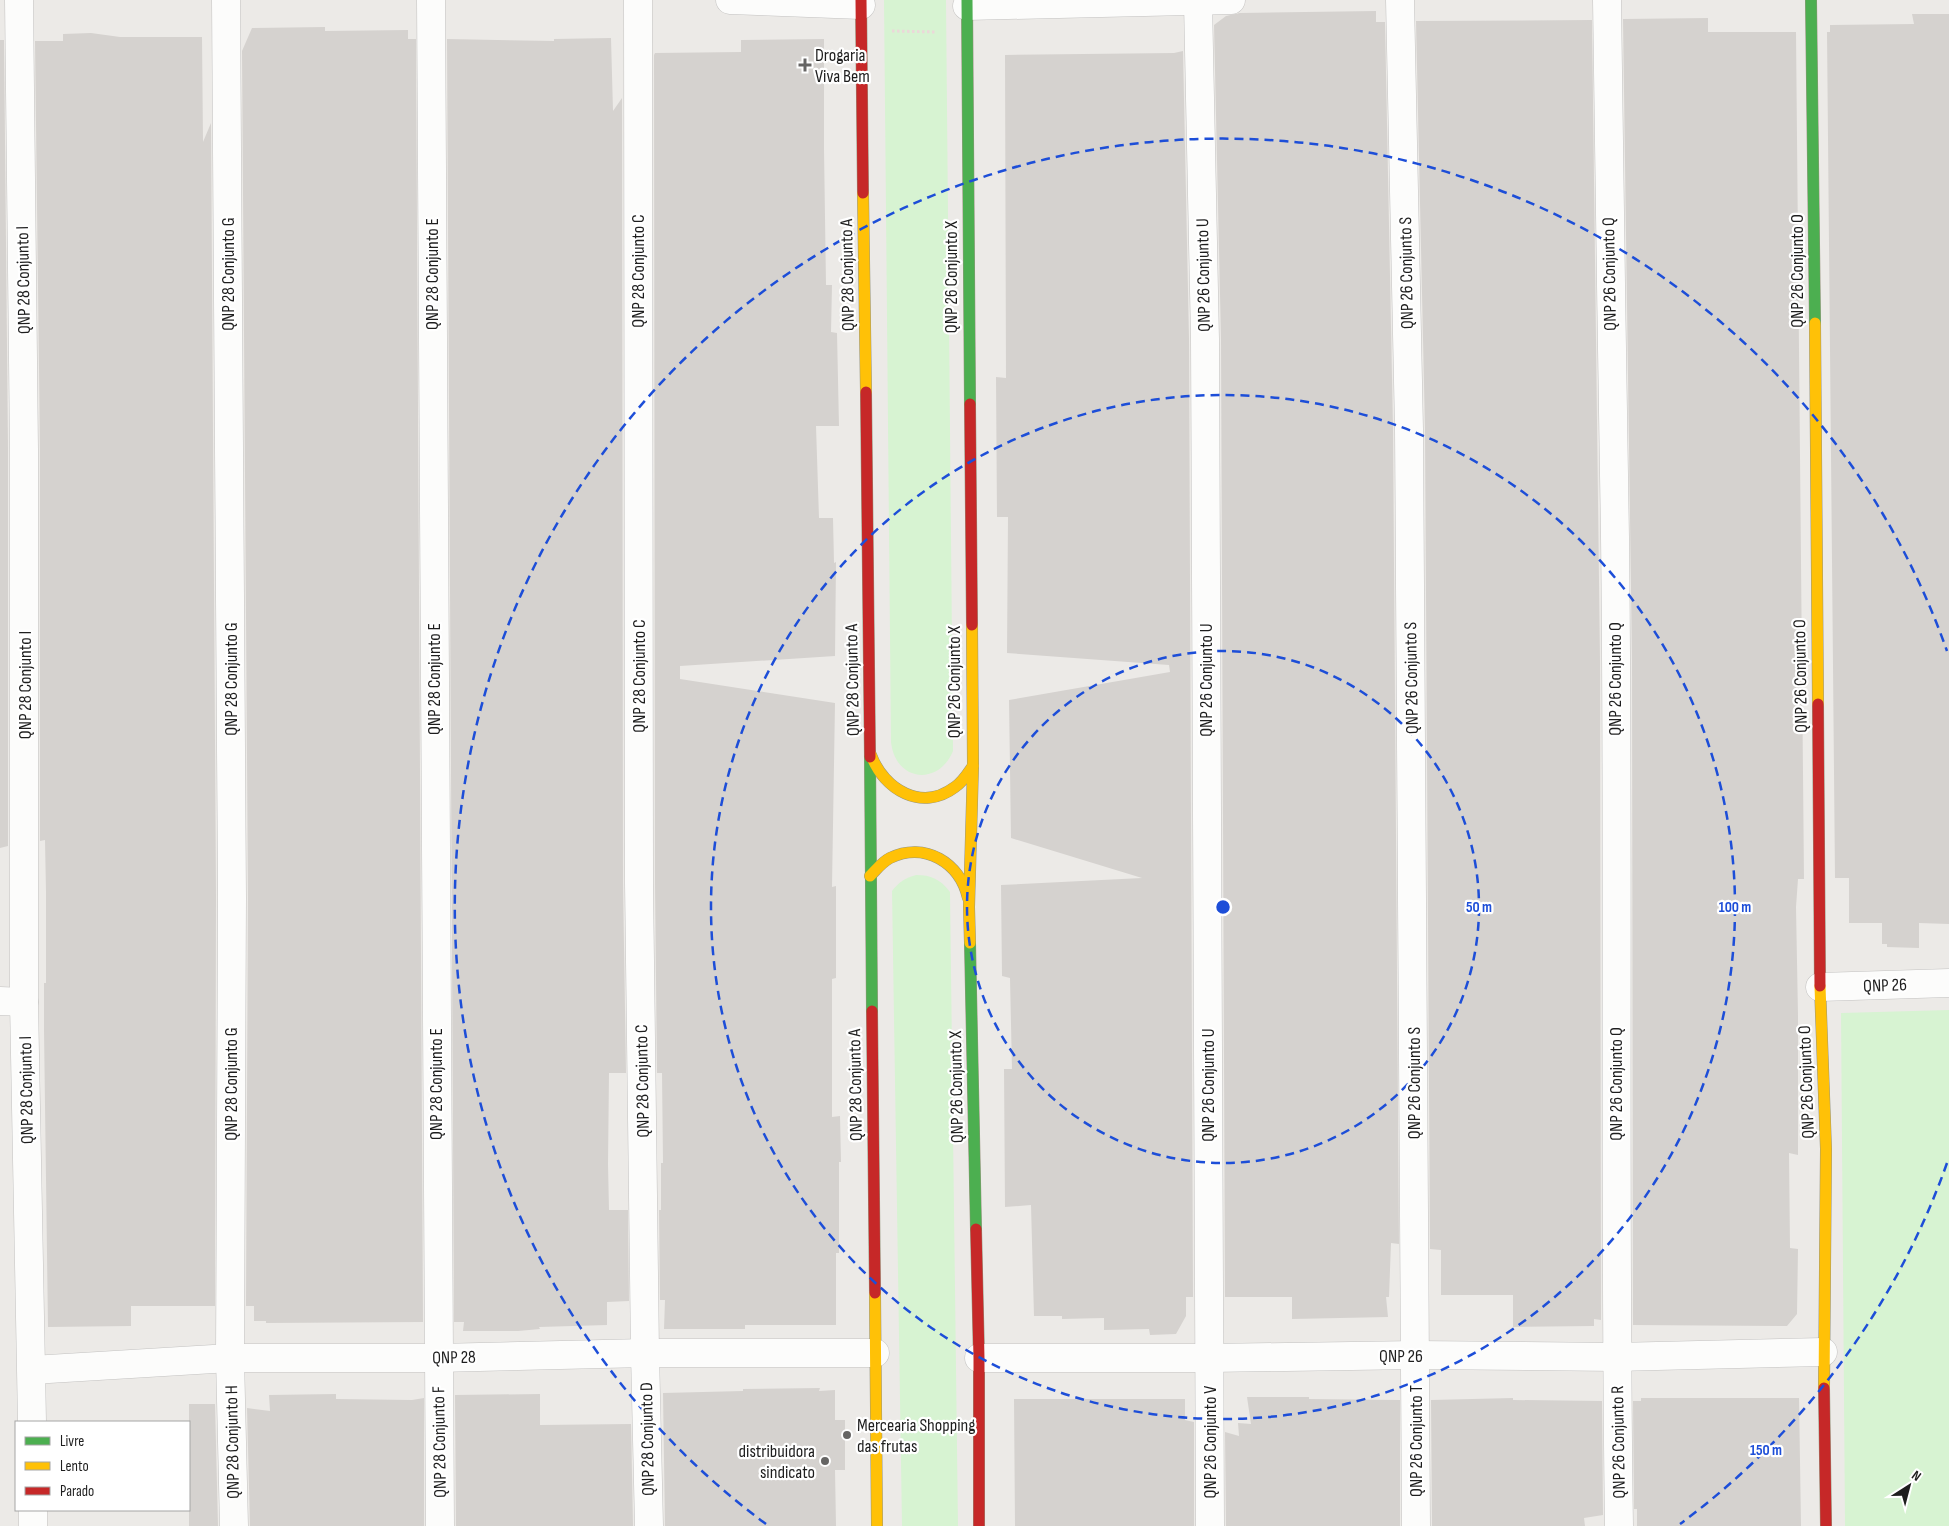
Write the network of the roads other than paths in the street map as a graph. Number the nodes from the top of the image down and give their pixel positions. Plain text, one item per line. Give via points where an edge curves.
1 (19, 0) edge
2 (226, 0) edge
3 (431, 0) edge
4 (638, 0) edge
5 (730, 0) edge
6 (1230, 0) edge
7 (1400, 0) edge
8 (1607, 0) edge
9 (1811, 0) edge
10 (1110, 2) edge
11 (1198, 2) junction
12 (967, 3) edge
13 (861, 12) edge
14 (870, 741) junction
15 (972, 766) junction
16 (870, 876) junction
17 (970, 907) junction
18 (1949, 984) edge
19 (1820, 987) junction
20 (12, 1001) edge
21 (645, 1352) junction
22 (1823, 1352) junction
23 (875, 1353) junction
24 (1416, 1356) junction
25 (1616, 1357) junction
26 (230, 1358) junction
27 (438, 1358) junction
28 (978, 1358) junction
29 (1210, 1358) junction
30 (32, 1370) junction
31 (32, 1421) edge
32 (33, 1511) edge
33 (33, 1526) edge
34 (234, 1526) edge
35 (440, 1526) edge
36 (649, 1526) edge
37 (876, 1526) edge
38 (979, 1526) edge
39 (1210, 1526) edge
40 (1416, 1526) edge
41 (1619, 1526) edge
42 (1826, 1526) edge

1 - 20 street, QNP 28 Conjunto I via 25,469
2 - 26 street, QNP 28 Conjunto G via 232,887
3 - 27 street, QNP 28 Conjunto E
4 - 21 street, QNP 28 Conjunto C via 639,883
5 - 13 street
6 - 11 street
7 - 24 street, QNP 26 Conjunto S via 1409,429
8 - 25 street, QNP 26 Conjunto Q via 1615,537
9 - 19 street, QNP 26 Conjunto O
10 - 11 street
10 - 12 street
11 - 29 street, QNP 26 Conjunto U via 1205,349
12 - 15 street, QNP 26 Conjunto X
13 - 14 street, QNP 28 Conjunto A
14 - 15 street via 871,757 889,785 903,794 919,798 936,797 950,791 964,780
14 - 16 street, QNP 28 Conjunto A
15 - 17 street, QNP 26 Conjunto X
16 - 17 street via 897,856 918,852 931,855 954,869 968,894
16 - 23 street, QNP 28 Conjunto A
17 - 28 street, QNP 26 Conjunto X
18 - 19 street, QNP 26
19 - 22 street, QNP 26 Conjunto O via 1826,1149
20 - 30 street, QNP 28 Conjunto I
21 - 23 street, QNP 28
21 - 27 street, QNP 28
21 - 36 street, QNP 28 Conjunto D
22 - 25 street, QNP 26
22 - 42 street, QNP 26 Conjunto O
23 - 37 street, QNP 28 Conjunto A
24 - 25 street, QNP 26
24 - 29 street, QNP 26
24 - 40 street, QNP 26 Conjunto T
25 - 41 street, QNP 26 Conjunto R
26 - 27 street, QNP 28
26 - 30 street, QNP 28
26 - 34 street, QNP 28 Conjunto H
27 - 35 street, QNP 28 Conjunto F
28 - 29 street, QNP 26
28 - 38 street, QNP 26 Conjunto X
29 - 39 street, QNP 26 Conjunto V
30 - 31 street, QNP 28 Conjunto I
32 - 33 street

